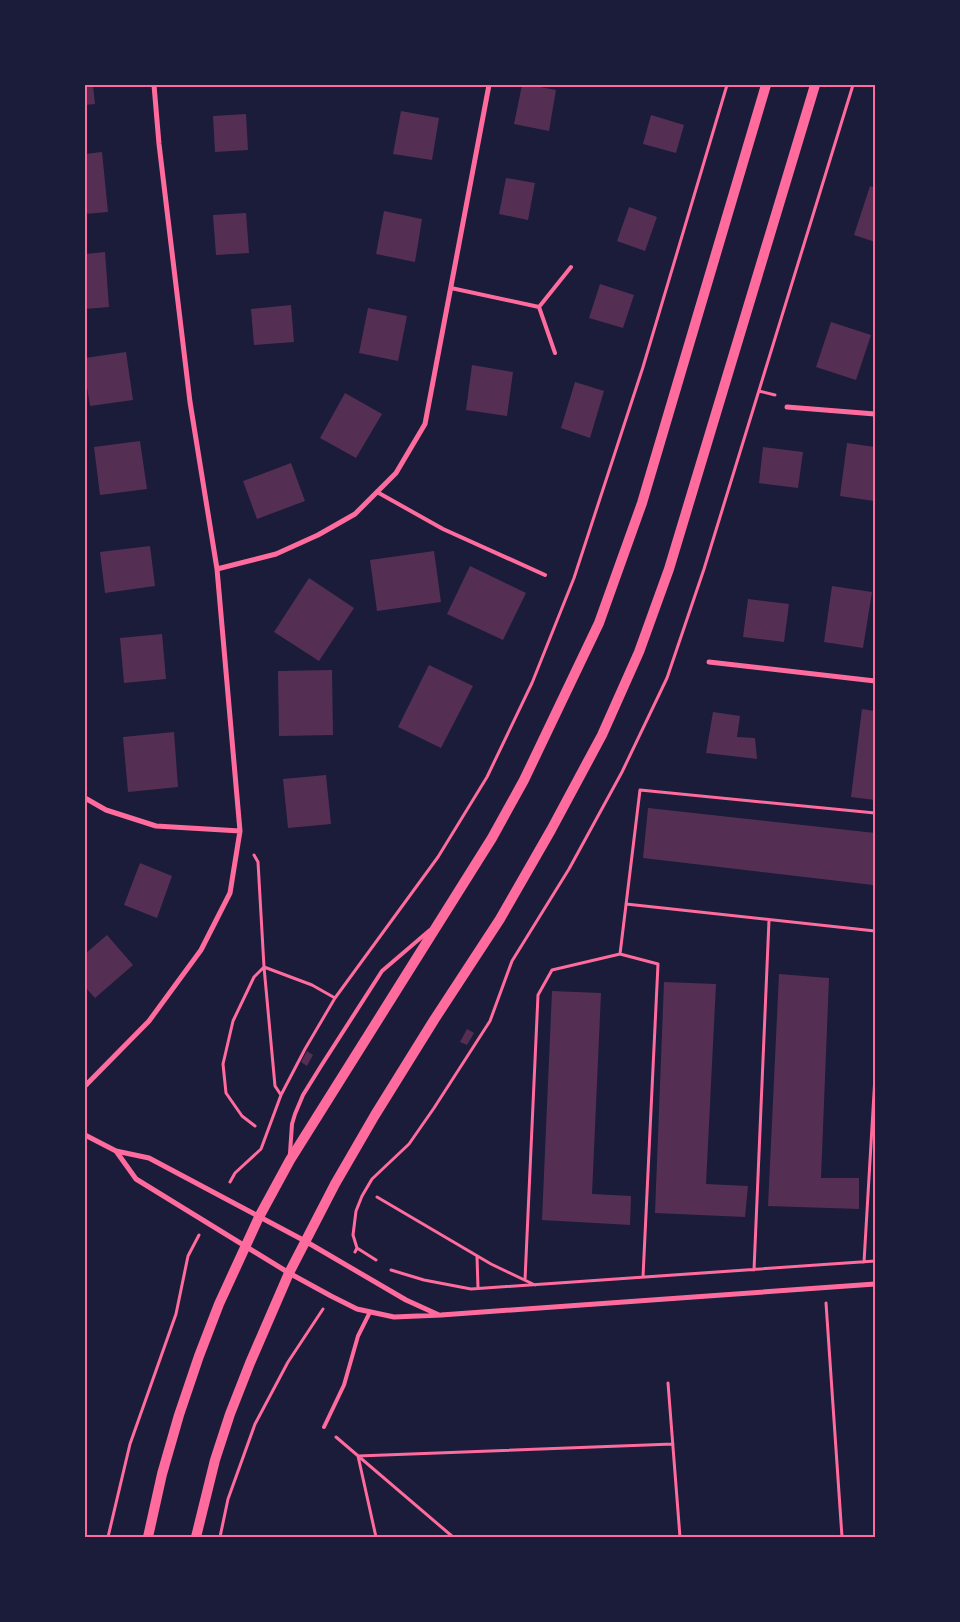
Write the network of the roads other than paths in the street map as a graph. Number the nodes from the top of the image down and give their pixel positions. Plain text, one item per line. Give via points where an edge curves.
1 (154, 85) edge
2 (489, 85) edge
3 (766, 85) edge
4 (815, 85) edge
5 (571, 267) dead end
6 (451, 288) junction
7 (540, 307) junction
8 (556, 353) dead end
9 (787, 407) dead end
10 (875, 414) edge
11 (377, 492) junction
12 (217, 570) junction
13 (545, 575) dead end
14 (709, 662) dead end
15 (875, 682) edge
16 (85, 798) edge
17 (240, 830) junction
18 (439, 922) junction
19 (85, 1086) edge
20 (85, 1135) edge
21 (116, 1152) junction
22 (290, 1160) junction
23 (260, 1217) junction
24 (305, 1241) junction
25 (245, 1246) junction
26 (289, 1273) junction
27 (875, 1284) edge
28 (370, 1312) junction
29 (441, 1315) junction
30 (324, 1426) road end
31 (148, 1537) edge
32 (196, 1537) edge

1 - 12 street via 190,402
2 - 6 street
3 - 18 main road via 642,503 599,623 524,780
4 - 24 main road via 672,560 639,652 602,735 551,830 500,919 375,1116
5 - 7 lane
6 - 7 lane
6 - 11 street via 425,424 396,473
7 - 8 lane
9 - 10 street
11 - 12 street via 355,514 318,535 276,554
11 - 13 lane via 443,529
12 - 17 street
14 - 15 street
16 - 17 street via 106,810 156,826
17 - 19 street via 230,893 201,950 149,1021
18 - 22 main road
18 - 22 lane via 382,971 321,1066 295,1114
20 - 21 street
21 - 23 street via 149,1158
21 - 25 street via 136,1179
22 - 23 main road
23 - 24 street
23 - 25 main road
24 - 26 main road
24 - 29 street via 406,1300
25 - 26 street
25 - 31 main road via 199,1356 162,1474
26 - 28 street via 357,1309
26 - 32 main road via 230,1414
27 - 29 street
28 - 29 street via 394,1317
28 - 30 lane via 358,1336 344,1385

